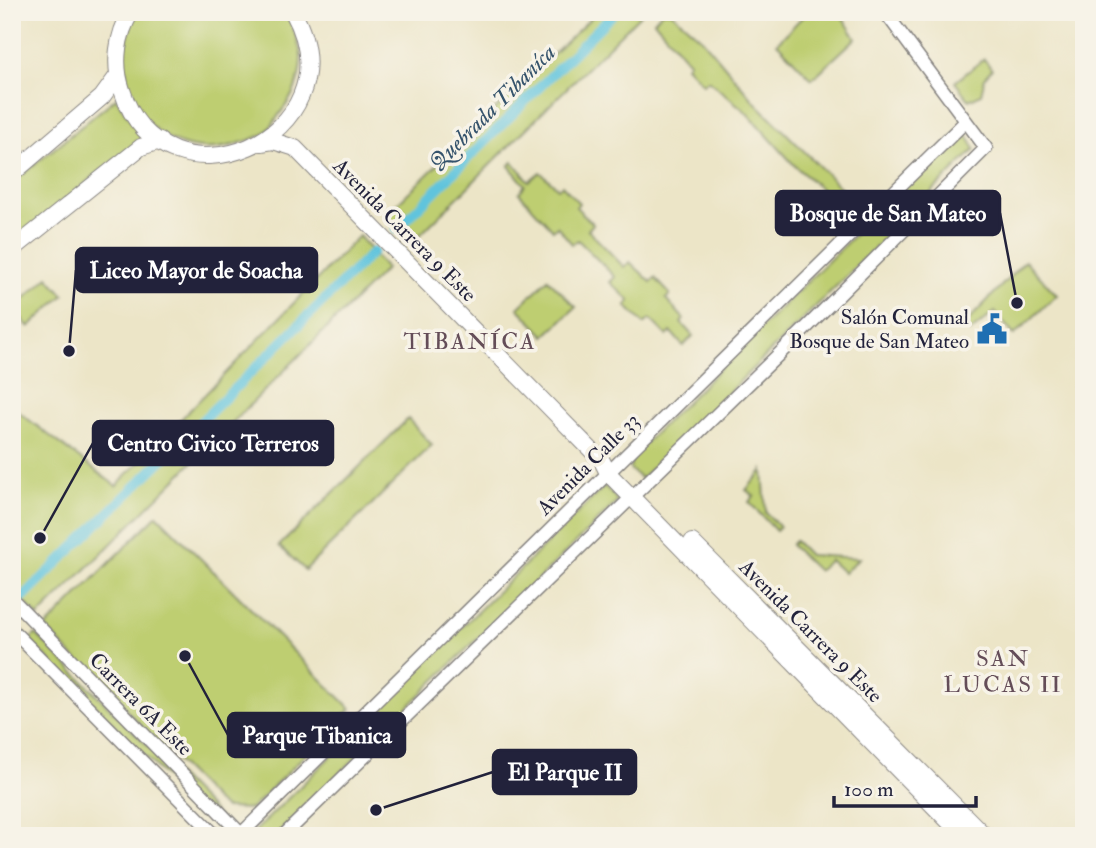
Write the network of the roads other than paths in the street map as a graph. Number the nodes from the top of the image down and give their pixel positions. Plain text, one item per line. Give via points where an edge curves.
1 (131, 12) edge
2 (885, 12) edge
3 (299, 16) edge
4 (118, 75) junction
5 (290, 115) junction
6 (966, 121) junction
7 (160, 141) junction
8 (261, 143) junction
9 (295, 148) junction
10 (12, 174) edge
11 (12, 250) edge
12 (608, 467) junction
13 (635, 493) junction
14 (12, 599) edge
15 (12, 630) edge
16 (241, 835) edge
17 (216, 836) edge
18 (283, 836) edge
19 (963, 836) edge
20 (985, 836) edge

1 - 4 main road via 118,46
2 - 6 street
3 - 5 main road via 306,71
4 - 7 main road via 134,116
4 - 10 main road via 102,97
5 - 8 main road
5 - 9 main road
6 - 12 street, Avenida Calle 33
6 - 13 street via 986,148
7 - 8 main road via 179,151 211,157 242,152
7 - 11 main road via 141,147
8 - 9 main road via 273,141
9 - 12 main road, Avenida Carrera 9 Este
12 - 13 main road, Avenida Carrera 9 Este
12 - 16 street, Avenida Calle 33
13 - 18 street
13 - 19 main road, Avenida Carrera 9 Este
13 - 20 main road, Avenida Carrera 9 Este
14 - 16 street, Carrera 6A Este
15 - 17 street, Carrera 6A Este

